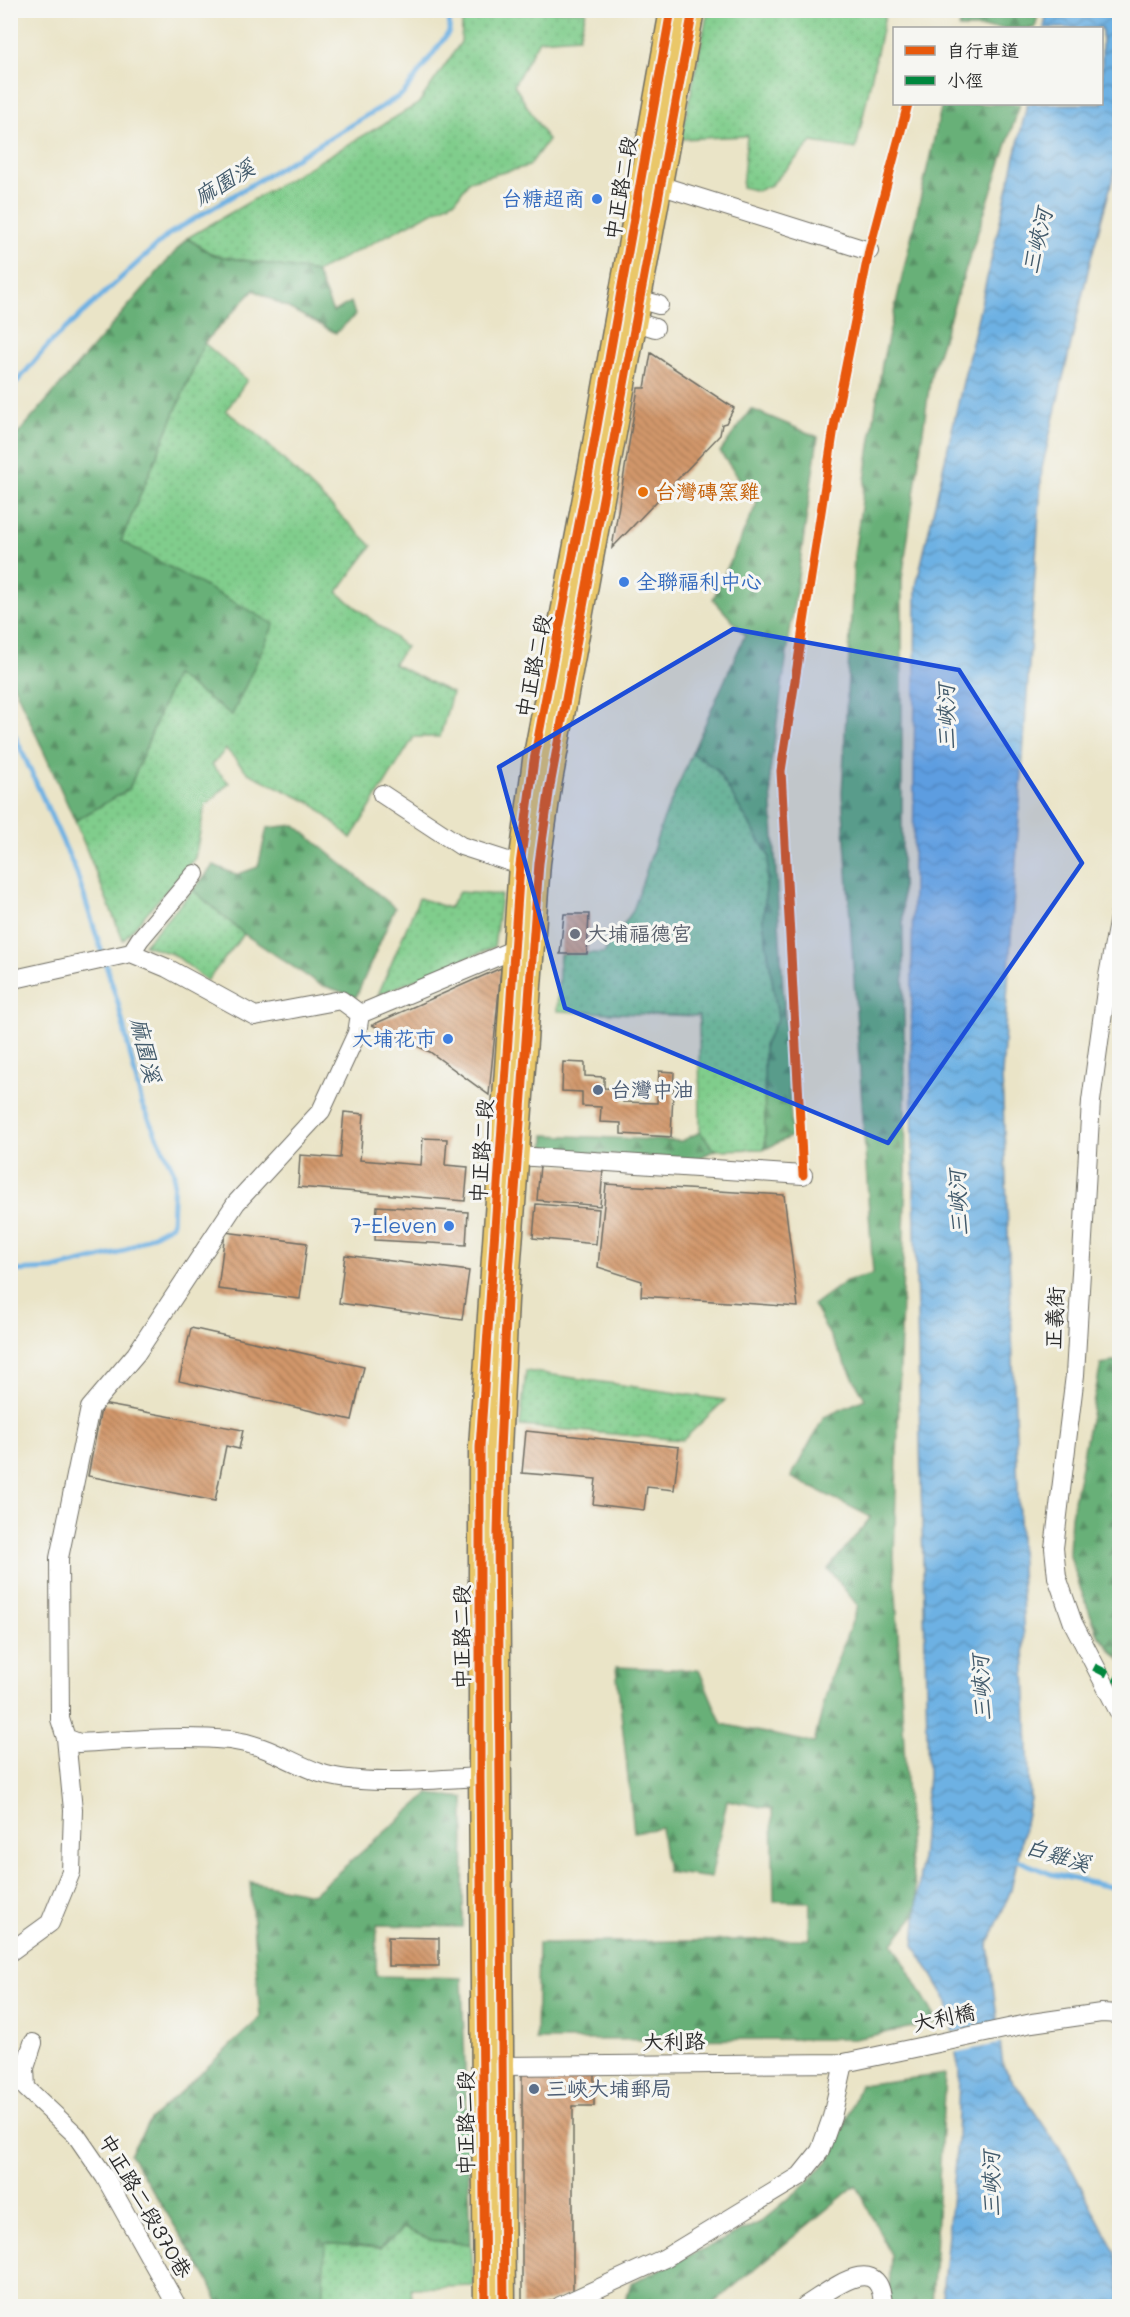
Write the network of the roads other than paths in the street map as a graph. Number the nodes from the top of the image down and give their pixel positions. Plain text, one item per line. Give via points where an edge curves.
1 (671, 10) edge
2 (693, 10) edge
3 (662, 186) junction
4 (869, 251) dead end
5 (382, 794) dead end
6 (520, 865) junction
7 (195, 874) dead end
8 (1119, 912) edge
9 (513, 950) junction
10 (1116, 950) edge
11 (131, 953) junction
12 (10, 980) edge
13 (360, 1014) junction
14 (518, 1156) junction
15 (803, 1175) dead end
16 (1119, 1714) edge
17 (66, 1738) junction
18 (480, 1777) junction
19 (10, 1952) edge
20 (1119, 2014) edge
21 (33, 2043) dead end
22 (864, 2057) joint
23 (844, 2062) junction
24 (494, 2066) junction
25 (177, 2307) edge
26 (485, 2307) edge
27 (504, 2307) edge
28 (560, 2307) edge
29 (805, 2307) edge
30 (883, 2307) edge

1 - 6 main road, 中正路二段 via 534,760
2 - 3 main road, 中正路二段
3 - 4 street
3 - 14 main road, 中正路二段 via 648,314 559,740 539,862
5 - 6 street via 461,846
6 - 9 main road, 中正路二段
7 - 11 street
8 - 10 street, 正義街
9 - 13 street
9 - 18 main road, 中正路二段 via 480,1447
10 - 16 street, 正義街 via 1091,1101 1075,1374 1054,1548 1057,1577 1073,1623
11 - 12 street
11 - 13 street via 255,1016 341,1000
13 - 17 street via 357,1034 321,1111 236,1203 136,1354 90,1408 59,1558 60,1719
14 - 15 street
14 - 24 main road, 中正路二段 via 507,1300 498,1533
17 - 18 street via 79,1743 230,1740 263,1746 321,1773 349,1779
17 - 19 street via 73,1810 71,1872 50,1923
18 - 24 main road, 中正路二段
20 - 22 street, 大利橋 via 1032,2023
21 - 25 street, 中正路二段370巷 via 25,2068 26,2088 76,2135 99,2168
22 - 23 street, 大利路
23 - 24 street, 大利路
23 - 28 street via 820,2151 800,2176 665,2258
24 - 26 main road, 中正路二段
24 - 27 main road, 中正路二段
29 - 30 street via 841,2283 869,2276 882,2290

